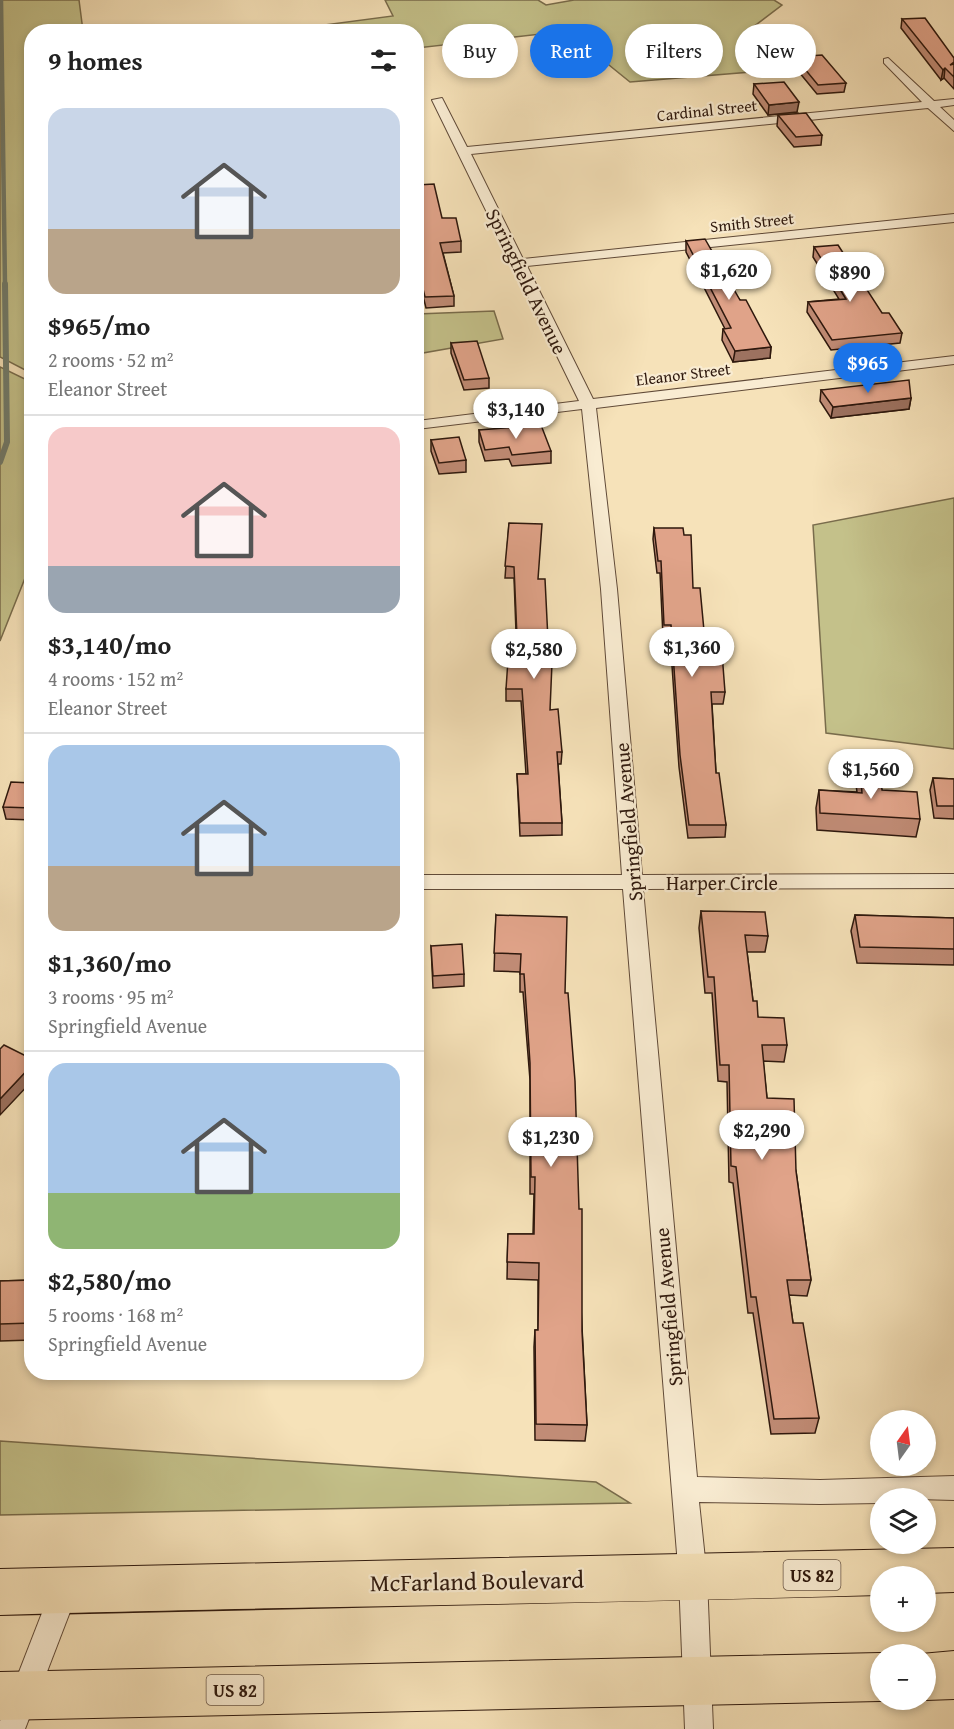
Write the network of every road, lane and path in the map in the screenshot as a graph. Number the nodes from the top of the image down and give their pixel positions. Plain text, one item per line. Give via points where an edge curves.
1 (888, 61) dead end
2 (438, 100) dead end
3 (954, 102) edge
4 (932, 104) junction
5 (954, 127) edge
6 (463, 151) junction
7 (954, 218) edge
8 (518, 262) junction
9 (954, 360) edge
10 (588, 404) junction
11 (424, 424) edge
12 (634, 881) junction
13 (954, 881) edge
14 (424, 882) edge
15 (954, 1488) edge
16 (684, 1489) junction
17 (954, 1570) edge
18 (693, 1578) junction
19 (64, 1591) junction
20 (0, 1592) edge
21 (954, 1675) edge
22 (936, 1676) edge
23 (870, 1677) edge
24 (699, 1681) junction
25 (12, 1706) edge
26 (699, 1729) edge

1 - 4 street
2 - 6 street, Springfield Avenue
3 - 4 street, Cardinal Street
4 - 5 street
4 - 6 street, Cardinal Street
6 - 8 street, Springfield Avenue
7 - 8 street, Smith Street
8 - 10 street, Springfield Avenue
9 - 10 street, Eleanor Street
10 - 11 street, Eleanor Street
10 - 12 street, Springfield Avenue via 609,589
12 - 13 street, Harper Circle
12 - 14 street, Harper Circle
12 - 16 street, Springfield Avenue
15 - 16 street via 820,1492
16 - 18 street, Springfield Avenue
17 - 18 highway, McFarland Boulevard / US 82
18 - 19 highway, McFarland Boulevard / US 82
18 - 24 street, Springfield Avenue
19 - 20 highway, McFarland Boulevard / US 82
19 - 25 street
21 - 22 highway
23 - 24 highway, US 82
24 - 25 highway, US 82
24 - 26 street, Springfield Avenue

